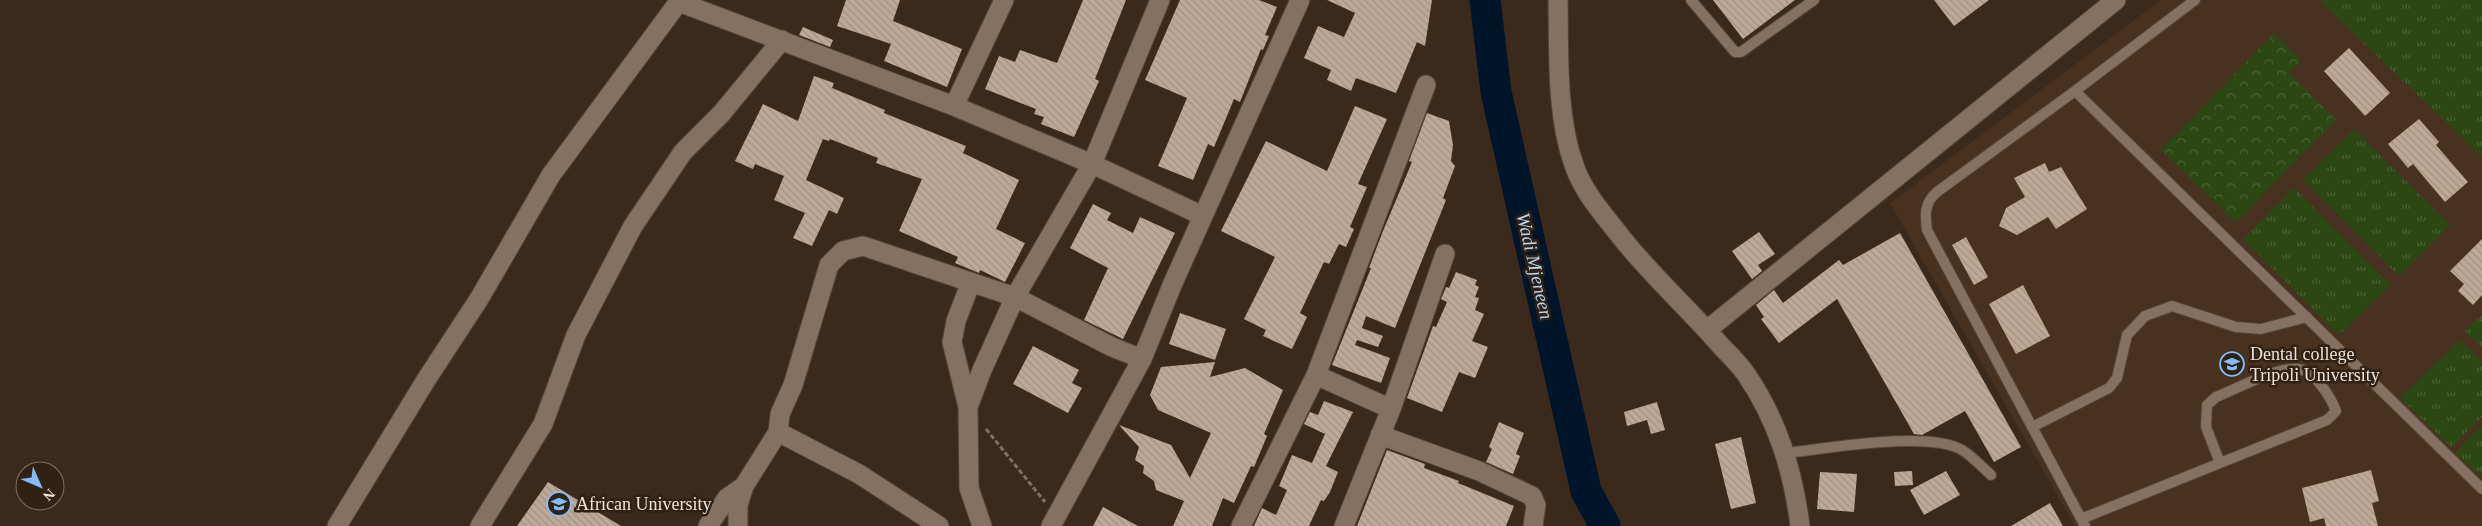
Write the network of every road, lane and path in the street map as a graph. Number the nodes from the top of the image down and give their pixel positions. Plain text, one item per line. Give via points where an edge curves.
1 (1004, 0) edge
2 (1160, 0) edge
3 (1300, 0) edge
4 (1558, 0) edge
5 (1691, 0) edge
6 (1814, 0) edge
7 (2116, 0) edge
8 (2195, 0) edge
9 (680, 1) edge
10 (782, 40) junction
11 (1426, 85) dead end
12 (2075, 91) junction
13 (954, 106) junction
14 (1092, 164) junction
15 (1204, 216) junction
16 (1445, 254) dead end
17 (971, 282) junction
18 (1015, 297) junction
19 (2306, 318) junction
20 (1707, 330) junction
21 (1142, 359) junction
22 (1316, 376) junction
23 (968, 407) junction
24 (1391, 409) junction
25 (2032, 427) junction
26 (778, 432) junction
27 (1380, 435) junction
28 (1786, 453) junction
29 (2220, 463) junction
30 (1991, 475) dead end
31 (744, 486) junction
32 (2482, 489) edge
33 (1054, 521) edge
34 (2084, 522) edge
35 (337, 526) edge
36 (480, 526) edge
37 (708, 526) edge
38 (738, 526) edge
39 (939, 526) edge
40 (982, 526) edge
41 (1241, 526) edge
42 (1344, 526) edge
43 (1533, 526) edge
44 (1800, 526) edge

1 - 13 street
2 - 14 street
3 - 15 street
4 - 20 street via 1562,118 1574,166 1590,197 1642,264
5 - 6 lane via 1735,52 1741,52
7 - 20 street
8 - 12 lane
9 - 10 street
9 - 35 street via 551,175 479,299
10 - 13 street
10 - 36 street via 721,114 683,152 632,226 576,335 543,424
11 - 22 street
12 - 19 lane
12 - 25 lane via 1937,192 1929,199 1925,211 1927,230
13 - 14 street
14 - 15 street
14 - 18 street
15 - 21 street
16 - 24 street
17 - 18 street
17 - 23 street via 956,321 952,342
17 - 26 street via 863,246 843,251 829,264 793,385 780,414
18 - 21 street
18 - 23 street
19 - 25 lane via 2261,329 2236,327 2172,306 2145,316 2127,335 2117,378 2108,388
19 - 32 lane
20 - 28 street via 1746,373 1763,401
21 - 33 street
22 - 24 street
22 - 41 street
23 - 33 path
23 - 40 street via 969,488
24 - 27 street
25 - 34 lane
26 - 31 street
26 - 39 street via 859,474
27 - 42 street
27 - 43 street via 1479,471 1532,496 1536,505
28 - 30 lane via 1856,445 1935,442 1961,450
28 - 44 street via 1795,484
29 - 29 lane via 2327,420 2336,411 2332,400 2310,374 2301,369 2286,369 2216,397 2207,405 2206,427
29 - 34 lane
31 - 37 street via 727,498
31 - 38 street via 738,505

